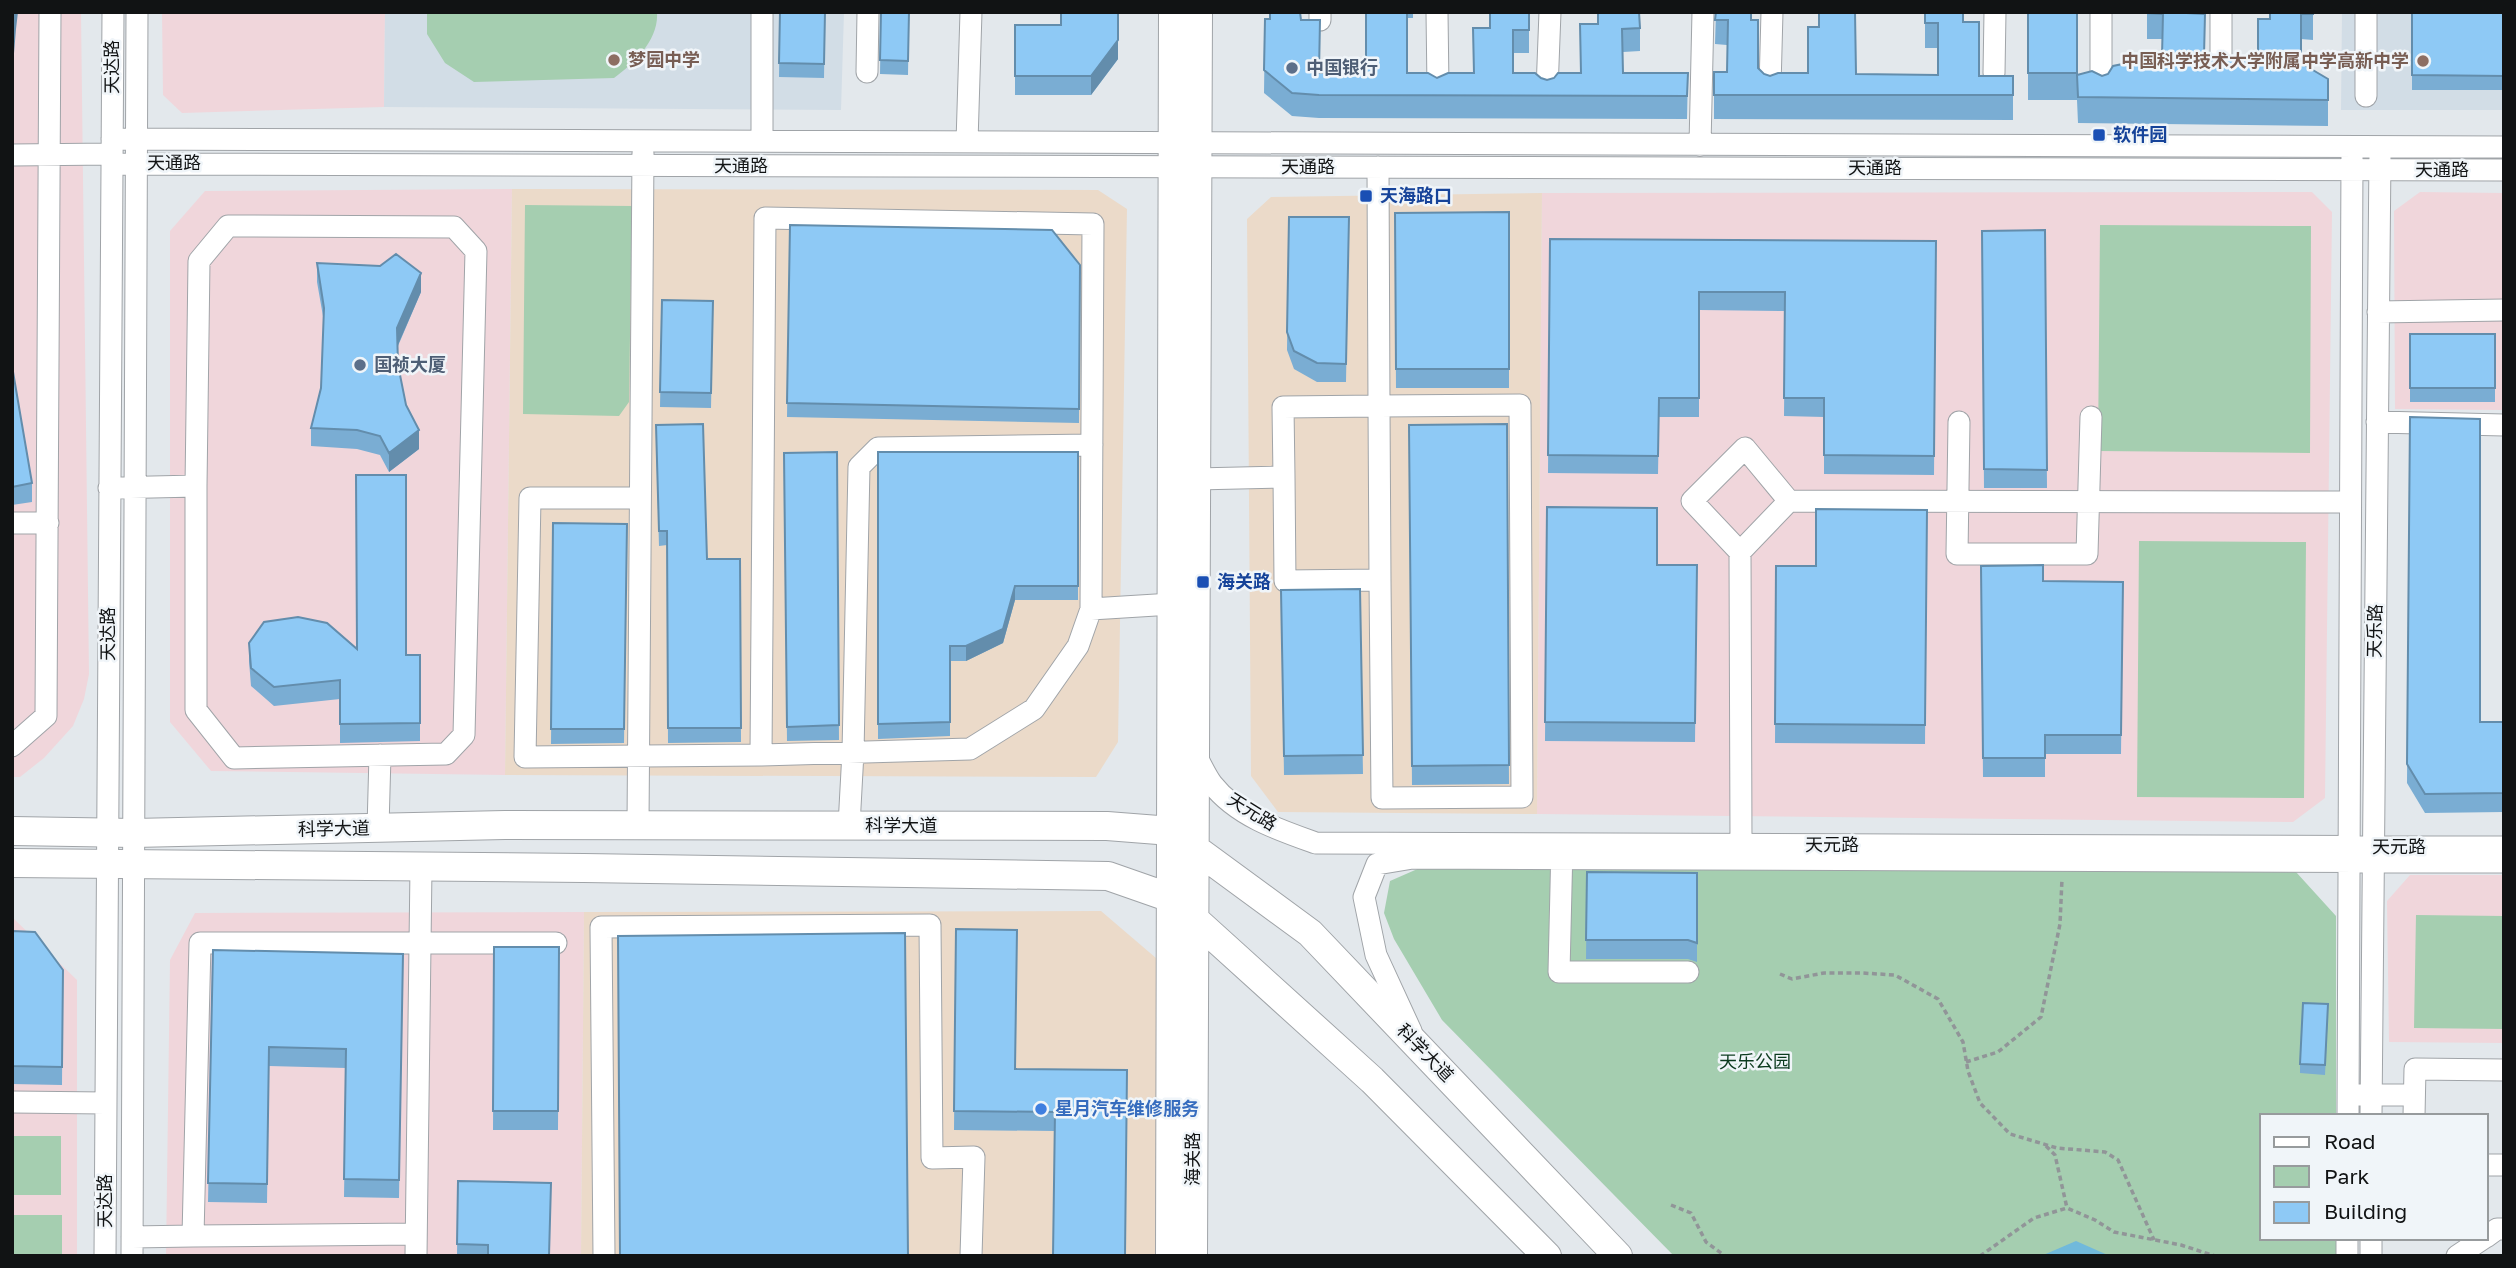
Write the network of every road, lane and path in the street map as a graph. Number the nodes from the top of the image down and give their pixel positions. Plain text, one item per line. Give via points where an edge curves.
1 (50, 12) edge
2 (113, 12) edge
3 (137, 12) edge
4 (762, 12) edge
5 (869, 12) edge
6 (971, 12) edge
7 (1173, 12) edge
8 (1198, 12) edge
9 (1437, 12) edge
10 (1550, 12) edge
11 (1703, 12) edge
12 (1772, 12) edge
13 (1995, 12) edge
14 (2101, 12) edge
15 (2221, 12) edge
16 (2366, 12) edge
17 (2221, 61) edge
18 (867, 72) dead end
19 (1994, 73) edge
20 (1770, 87) edge
21 (1438, 88) edge
22 (2101, 88) edge
23 (1547, 90) edge
24 (2366, 96) dead end
25 (137, 139) junction
26 (642, 141) junction
27 (762, 141) junction
28 (967, 142) junction
29 (1700, 145) junction
30 (2353, 147) junction
31 (2379, 147) junction
32 (2504, 147) edge
33 (112, 152) junction
34 (12, 155) edge
35 (48, 155) junction
36 (1185, 155) junction
37 (137, 163) junction
38 (643, 165) junction
39 (1378, 167) junction
40 (2352, 170) junction
41 (2380, 170) junction
42 (2504, 170) edge
43 (2504, 310) edge
44 (2378, 312) junction
45 (1379, 406) junction
46 (2091, 418) dead end
47 (1959, 422) dead end
48 (2377, 422) junction
49 (2504, 425) edge
50 (1092, 445) junction
51 (1284, 477) junction
52 (1196, 479) junction
53 (196, 486) junction
54 (109, 488) junction
55 (136, 488) junction
56 (640, 498) junction
57 (1789, 501) junction
58 (1958, 501) junction
59 (2089, 501) junction
60 (2350, 502) junction
61 (12, 523) edge
62 (48, 523) junction
63 (1740, 552) junction
64 (1380, 580) junction
65 (1172, 604) junction
66 (1091, 609) junction
67 (12, 746) edge
68 (853, 752) junction
69 (1195, 754) junction
70 (380, 755) junction
71 (761, 755) junction
72 (638, 757) junction
73 (638, 825) junction
74 (849, 826) junction
75 (378, 828) junction
76 (12, 831) edge
77 (1171, 831) junction
78 (121, 832) junction
79 (1741, 844) junction
80 (2504, 847) edge
81 (1195, 849) junction
82 (1562, 851) junction
83 (2349, 855) junction
84 (2372, 855) junction
85 (2063, 861) junction
86 (2504, 862) edge
87 (12, 863) edge
88 (107, 863) junction
89 (134, 865) junction
90 (421, 867) junction
91 (1171, 898) junction
92 (1194, 921) junction
93 (556, 943) dead end
94 (419, 944) junction
95 (1688, 972) dead end
96 (1780, 974) dead end
97 (1418, 1046) junction
98 (1966, 1062) junction
99 (2504, 1070) edge
100 (12, 1102) edge
101 (105, 1103) junction
102 (2348, 1105) edge
103 (2414, 1105) edge
104 (2372, 1106) edge
105 (2044, 1144) junction
106 (1671, 1205) dead end
107 (2067, 1208) junction
108 (2504, 1229) edge
109 (416, 1234) junction
110 (2488, 1235) edge
111 (193, 1236) junction
112 (2154, 1240) junction
113 (2481, 1240) edge
114 (132, 1246) edge
115 (105, 1256) edge
116 (416, 1256) edge
117 (604, 1256) edge
118 (971, 1256) edge
119 (1170, 1256) edge
120 (1193, 1256) edge
121 (1547, 1256) edge
122 (1618, 1256) edge
123 (1725, 1256) edge
124 (1980, 1256) edge
125 (2215, 1256) edge
126 (2457, 1256) edge

1 - 35 street
2 - 33 street, 天达路
3 - 25 street, 天达路
4 - 27 street
5 - 18 street
6 - 28 street
7 - 36 main road, 海关路
8 - 36 main road, 海关路
9 - 21 street
10 - 23 street
11 - 29 street
12 - 20 street
13 - 19 street
14 - 22 street
15 - 17 street
16 - 24 street
25 - 26 street, 天通路
25 - 33 street, 天通路
25 - 37 street, 天达路
26 - 27 street, 天通路
26 - 38 street
27 - 28 street, 天通路
28 - 36 street, 天通路
29 - 30 street, 天通路
29 - 36 street, 天通路
30 - 31 street, 天通路
30 - 40 street, 天乐路
31 - 32 street, 天通路
31 - 41 street, 天乐路
33 - 35 street
33 - 37 street, 天通路
33 - 54 street, 天达路
34 - 35 street
35 - 62 street
36 - 38 street, 天通路
36 - 39 street, 天通路
36 - 52 main road, 海关路
36 - 65 main road, 海关路
37 - 38 street, 天通路
37 - 55 street, 天达路
38 - 56 street
39 - 40 street, 天通路
39 - 45 street
40 - 41 street, 天通路
40 - 60 street, 天乐路
41 - 42 street, 天通路
41 - 44 street, 天乐路
43 - 44 street
44 - 48 street, 天乐路
45 - 51 street via 1283,407
45 - 64 street
45 - 64 street via 1520,405 1522,797 1382,799
46 - 59 street
47 - 58 street
48 - 49 street
48 - 84 street, 天乐路
50 - 66 street
50 - 68 street via 878,448 859,467
50 - 71 street via 1093,224 765,218
51 - 52 street
51 - 64 street via 1285,581
52 - 69 main road, 海关路
53 - 55 street
53 - 70 street via 196,710 234,758
53 - 70 street via 199,261 228,226 454,227 476,251 464,735 446,754
54 - 55 street
54 - 78 street, 天达路
55 - 78 street, 天达路
56 - 72 street
56 - 72 street via 530,498 525,757
57 - 58 street
57 - 63 street
57 - 63 street via 1745,448 1692,501
58 - 59 street
58 - 59 street via 1957,554 2087,554
59 - 60 street
60 - 83 street, 天乐路
61 - 62 street
62 - 67 street via 46,716
63 - 79 street
65 - 66 street
65 - 77 main road, 海关路
66 - 68 street via 1078,646 1034,709 970,749
68 - 71 street
68 - 74 street
69 - 81 main road, 海关路
69 - 82 street, 天元路 via 1212,784 1229,801 1269,827 1316,843
70 - 75 street
71 - 72 street
72 - 73 street
73 - 74 main road, 科学大道
73 - 75 main road, 科学大道
74 - 77 main road, 科学大道 via 1107,826
75 - 78 main road, 科学大道
76 - 78 main road, 科学大道
77 - 81 main road, 科学大道
77 - 91 main road, 海关路
78 - 88 street, 天达路
78 - 89 street, 天达路
79 - 82 street, 天元路
79 - 83 street, 天元路
80 - 84 street, 天元路
81 - 92 main road, 海关路
81 - 97 main road, 科学大道 via 1310,933
82 - 85 street, 天元路
82 - 95 street via 1559,972
82 - 97 street, 天元路 via 1377,864 1364,897 1376,955
83 - 84 street, 天元路
83 - 85 street, 天元路
83 - 102 street, 天乐路
84 - 86 street, 天元路
84 - 104 street, 天乐路
85 - 98 path via 2060,924 2041,1017 1998,1052
87 - 88 main road, 科学大道
88 - 89 main road, 科学大道
88 - 101 street, 天达路
89 - 90 main road, 科学大道
89 - 114 street, 天达路
90 - 91 main road, 科学大道 via 1108,876
90 - 94 street
91 - 92 main road, 科学大道
91 - 119 main road, 海关路
92 - 120 main road, 海关路
92 - 121 main road, 科学大道 via 1372,1080
93 - 94 street
94 - 109 street
94 - 111 street via 200,943
96 - 98 path via 1793,979 1824,973 1895,975 1938,999 1963,1042
97 - 122 main road, 科学大道
98 - 105 path via 1980,1103 2010,1134
99 - 103 street via 2415,1069
100 - 101 street
101 - 115 street, 天达路
102 - 104 street
103 - 104 street
105 - 107 path via 2055,1155
105 - 112 path via 2105,1152 2118,1160
106 - 123 path via 1691,1213 1706,1242
107 - 112 path via 2114,1233
107 - 124 path via 2034,1218
108 - 110 street
109 - 111 street
109 - 116 street
111 - 114 street
112 - 125 path
113 - 126 street
117 - 118 street via 601,927 930,925 932,1157 974,1157

